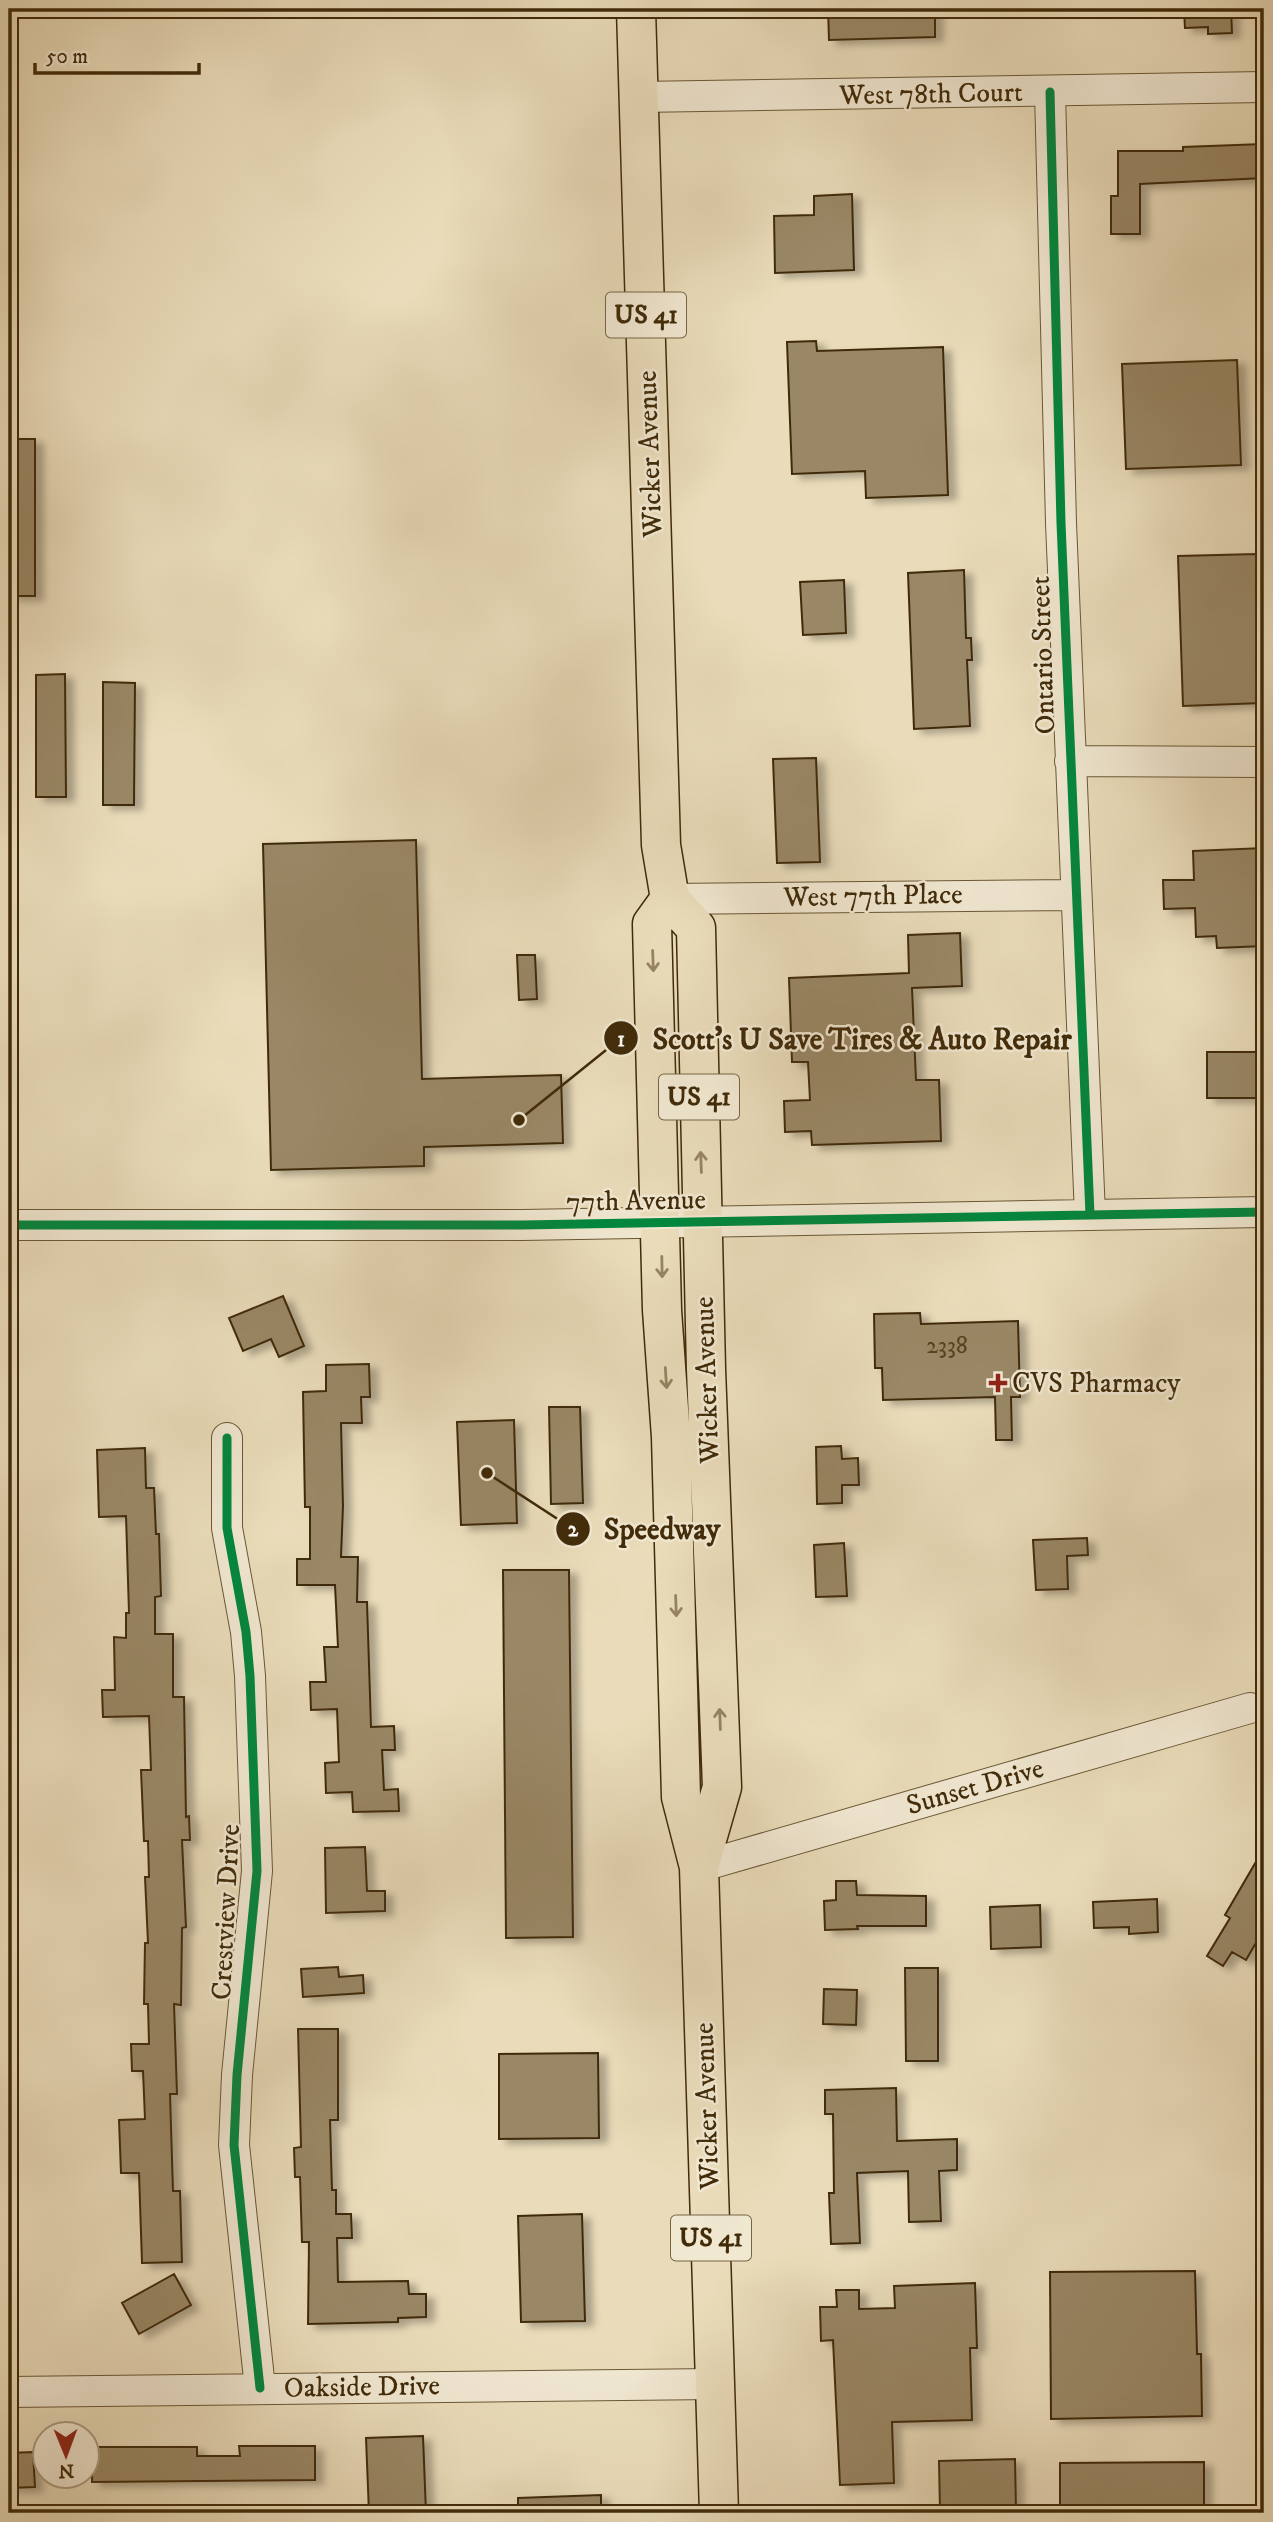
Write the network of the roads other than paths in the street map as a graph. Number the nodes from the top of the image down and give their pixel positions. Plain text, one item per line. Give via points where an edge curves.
1 (636, 9) edge
2 (1264, 87) edge
3 (1050, 92) junction
4 (639, 97) junction
5 (1070, 761) junction
6 (1264, 762) edge
7 (1076, 895) junction
8 (670, 899) junction
9 (1264, 1212) edge
10 (1090, 1215) junction
11 (661, 1223) junction
12 (704, 1223) junction
13 (9, 1225) edge
14 (226, 1438) dead end
15 (1250, 1708) dead end
16 (699, 1867) junction
17 (715, 2384) junction
18 (260, 2388) junction
19 (9, 2392) edge
20 (719, 2513) edge

1 - 4 highway, Wicker Avenue / US 41
2 - 3 street, West 78th Court
3 - 4 street, West 78th Court
3 - 5 street, Ontario Street
4 - 8 highway, Wicker Avenue / US 41 via 662,845
5 - 6 street
5 - 7 street, Ontario Street
7 - 8 street, West 77th Place
7 - 10 street, Ontario Street
8 -> 11 highway, Wicker Avenue / US 41 via 652,924
12 -> 8 highway, Wicker Avenue / US 41 via 696,928
9 - 10 street, 77th Avenue
10 - 12 street, 77th Avenue
11 - 12 street, 77th Avenue
11 - 13 street, 77th Avenue
11 -> 16 highway, Wicker Avenue / US 41 via 681,1797
16 -> 12 highway, Wicker Avenue / US 41 via 722,1787
14 - 18 street, Crestview Drive via 227,1528 250,1676 257,1871 234,2145
15 - 16 street, Sunset Drive
16 - 17 highway, Wicker Avenue / US 41
17 - 18 street, Oakside Drive
17 - 20 highway, Wicker Avenue / US 41
18 - 19 street, Oakside Drive

